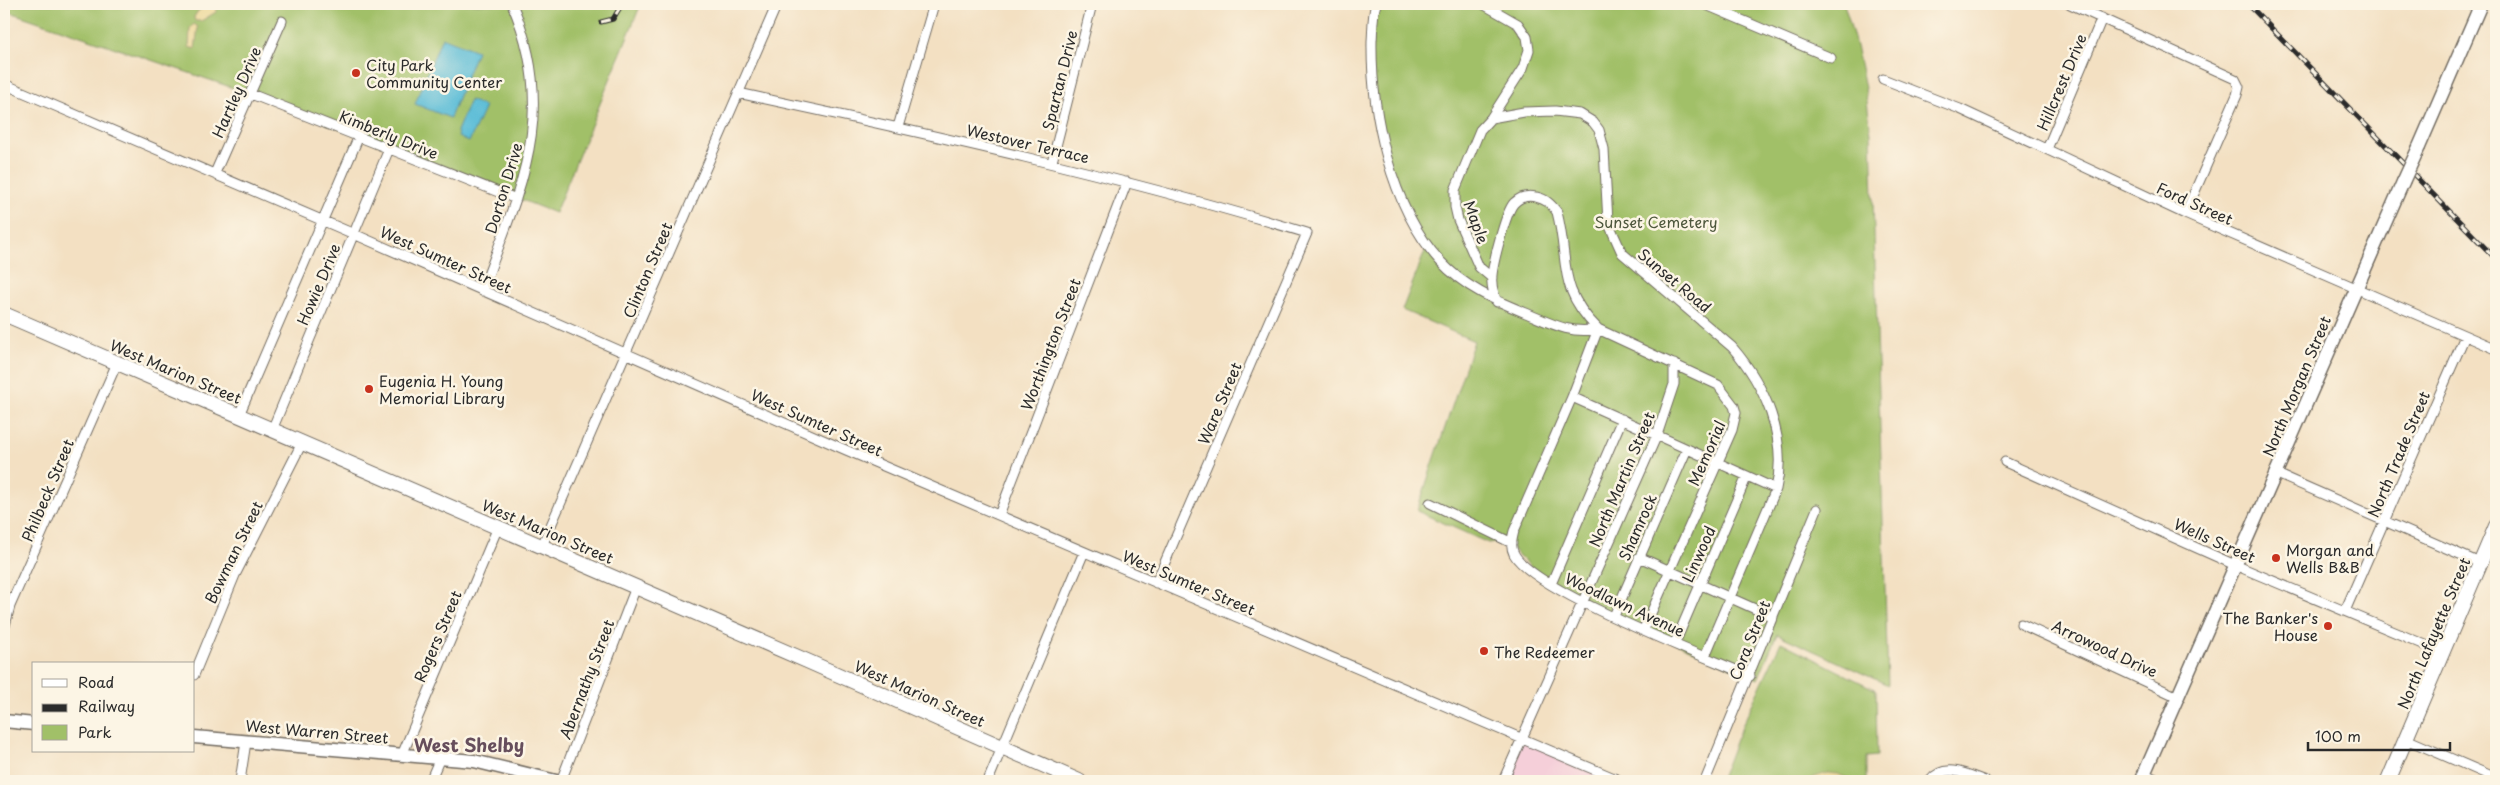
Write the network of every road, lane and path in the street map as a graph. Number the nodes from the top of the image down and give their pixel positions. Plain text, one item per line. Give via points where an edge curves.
1 (512, 4) edge
2 (776, 4) edge
3 (934, 4) edge
4 (1092, 4) edge
5 (1374, 4) edge
6 (1483, 4) edge
7 (1704, 4) edge
8 (2070, 4) edge
9 (2481, 4) edge
10 (2102, 18) junction
11 (282, 21) dead end
12 (1830, 58) dead end
13 (1883, 79) dead end
14 (4, 84) edge
15 (738, 93) junction
16 (251, 94) junction
17 (1490, 118) junction
18 (898, 127) junction
19 (359, 136) junction
20 (389, 149) junction
21 (2047, 149) junction
22 (1052, 162) junction
23 (215, 174) junction
24 (1127, 182) junction
25 (516, 199) junction
26 (2185, 214) junction
27 (322, 220) junction
28 (1307, 233) joint
29 (354, 234) junction
30 (1492, 278) junction
31 (2355, 288) junction
32 (482, 290) junction
33 (1497, 302) junction
34 (4, 314) edge
35 (1598, 329) junction
36 (2465, 336) junction
37 (2496, 349) edge
38 (626, 354) junction
39 (117, 363) junction
40 (1674, 364) junction
41 (1572, 397) junction
42 (239, 415) junction
43 (1622, 419) junction
44 (272, 430) junction
45 (1657, 435) junction
46 (302, 443) junction
47 (1686, 449) junction
48 (1717, 462) junction
49 (2005, 462) dead end
50 (2277, 474) junction
51 (1747, 476) junction
52 (1776, 489) junction
53 (1430, 503) dead end
54 (1817, 509) dead end
55 (999, 516) junction
56 (2384, 521) junction
57 (2496, 526) edge
58 (498, 528) junction
59 (1512, 543) junction
60 (542, 546) junction
61 (1084, 552) junction
62 (1639, 557) junction
63 (2480, 563) junction
64 (2235, 565) junction
65 (1669, 571) junction
66 (1156, 583) junction
67 (1551, 584) junction
68 (1699, 584) junction
69 (636, 587) junction
70 (1730, 598) junction
71 (1583, 602) junction
72 (2345, 611) junction
73 (1614, 616) junction
74 (1773, 617) junction
75 (2021, 624) dead end
76 (4, 629) edge
77 (1644, 629) junction
78 (1674, 643) junction
79 (2442, 652) junction
80 (1705, 656) junction
81 (195, 673) edge
82 (1750, 676) junction
83 (2178, 698) junction
84 (4, 721) edge
85 (32, 724) edge
86 (195, 737) edge
87 (1521, 739) junction
88 (2406, 739) junction
89 (246, 742) junction
90 (1002, 747) junction
91 (402, 755) junction
92 (440, 758) junction
93 (2142, 778) edge
94 (2496, 778) edge
95 (240, 781) edge
96 (430, 781) edge
97 (556, 781) edge
98 (561, 781) edge
99 (988, 781) edge
100 (1079, 781) edge
101 (1503, 781) edge
102 (1621, 781) edge
103 (1705, 781) edge
104 (1930, 781) edge
105 (1985, 781) edge
106 (2161, 781) edge
107 (2388, 781) edge

1 - 25 street, Dorton Drive via 529,54 535,104 531,146
2 - 15 street, Clinton Street
3 - 18 street
4 - 22 street, Spartan Drive
5 - 33 street via 1372,76 1382,140 1401,194 1416,229 1440,260 1468,286
6 - 17 street, Maple via 1518,24 1527,37 1529,50 1523,68
7 - 12 street
8 - 10 street
9 - 31 street, North Morgan Street, bridge
10 - 21 street, Hillcrest Drive
10 - 26 street via 2222,72 2235,79 2239,88
11 - 16 street, Hartley Drive
13 - 21 street, Ford Street via 1960,109
14 - 23 street, West Sumter Street
15 - 18 street, Westover Terrace
15 - 38 street, Clinton Street
16 - 19 street, Kimberly Drive
16 - 23 street, Hartley Drive
17 - 30 street, Maple via 1469,152 1454,197 1458,220 1479,267
17 - 52 street, Sunset Road via 1555,111 1580,114 1593,122 1603,144 1611,233 1622,252 1720,336 1757,379 1779,444
18 - 22 street, Westover Terrace
19 - 20 street, Kimberly Drive
19 - 27 street, Howie Drive
20 - 25 street, Kimberly Drive
20 - 29 street, Howie Drive
21 - 26 street, Ford Street
22 - 24 street, Westover Terrace
23 - 27 street, West Sumter Street
24 - 28 street, Westover Terrace
24 - 55 street, Worthington Street
25 - 32 street, Dorton Drive
26 - 31 street, Ford Street
27 - 29 street, West Sumter Street
27 - 42 street, Howie Drive
28 - 66 street, Ware Street
29 - 32 street, West Sumter Street
29 - 44 street, Howie Drive
30 - 33 street
30 - 35 street via 1510,208 1526,196 1541,198 1556,212 1575,303
31 - 36 street, Ford Street
31 - 50 street, North Morgan Street
32 - 38 street, West Sumter Street
33 - 35 street via 1567,330
34 - 39 main road, West Marion Street
35 - 40 street, Memorial
35 - 41 street
36 - 37 street, Ford Street
36 - 56 street, North Trade Street
38 - 55 street, West Sumter Street
38 - 60 street, Clinton Street
39 - 42 main road, West Marion Street
39 - 76 street, Philbeck Street via 10,606
40 - 45 street, North Martin Street via 1674,384
40 - 48 street, Memorial via 1714,382 1732,400 1736,419
41 - 43 street
41 - 59 street via 1514,531
42 - 44 main road, West Marion Street
43 - 45 street
43 - 67 street
44 - 46 main road, West Marion Street
45 - 47 street
45 - 71 street, North Martin Street
46 - 58 main road, West Marion Street
46 - 81 street, Bowman Street via 235,575
47 - 48 street
47 - 62 street, Shamrock
48 - 51 street
48 - 65 street, Memorial
49 - 64 street, Wells Street
50 - 56 street
50 - 64 street, North Morgan Street
51 - 52 street
51 - 68 street, Linwood
52 - 70 street, Sunset Road
53 - 59 street
54 - 74 street, Cora Street
55 - 61 street, West Sumter Street
56 - 63 street
56 - 72 street, North Trade Street
57 - 63 main road, North Lafayette Street
58 - 60 main road, West Marion Street
58 - 91 street, Rogers Street
59 - 67 street, Woodlawn Avenue via 1521,562
60 - 69 main road, West Marion Street
61 - 66 street, West Sumter Street
61 - 90 street
62 - 65 street
62 - 73 street, Shamrock
63 - 79 main road, North Lafayette Street
64 - 72 street, Wells Street
64 - 83 street, North Morgan Street
65 - 68 street
65 - 77 street, Memorial
66 - 87 street, West Sumter Street
67 - 71 street, Woodlawn Avenue
68 - 70 street
68 - 78 street, Linwood
69 - 90 main road, West Marion Street
69 - 98 street, Abernathy Street
70 - 74 street
70 - 80 street, Sunset Road
71 - 73 street, Woodlawn Avenue
71 - 87 street, North Martin Street
72 - 79 street, Wells Street
73 - 77 street, Woodlawn Avenue
74 - 82 street, Cora Street
75 - 83 street, Arrowood Drive
77 - 78 street, Woodlawn Avenue
78 - 80 street, Woodlawn Avenue
79 - 88 main road, North Lafayette Street
80 - 82 street, Woodlawn Avenue
82 - 103 street, Cora Street
83 - 93 street, North Morgan Street
84 - 85 street
86 - 89 street, West Warren Street
87 - 101 street, North Martin Street
87 - 102 street, West Sumter Street
88 - 94 street
88 - 107 main road, North Lafayette Street
89 - 91 street, West Warren Street
89 - 95 street
90 - 99 street
90 - 100 main road, West Marion Street
91 - 92 street, West Warren Street
92 - 96 street
92 - 97 street, West Warren Street via 474,761
93 - 106 street
104 - 105 street via 1935,775 1950,770

